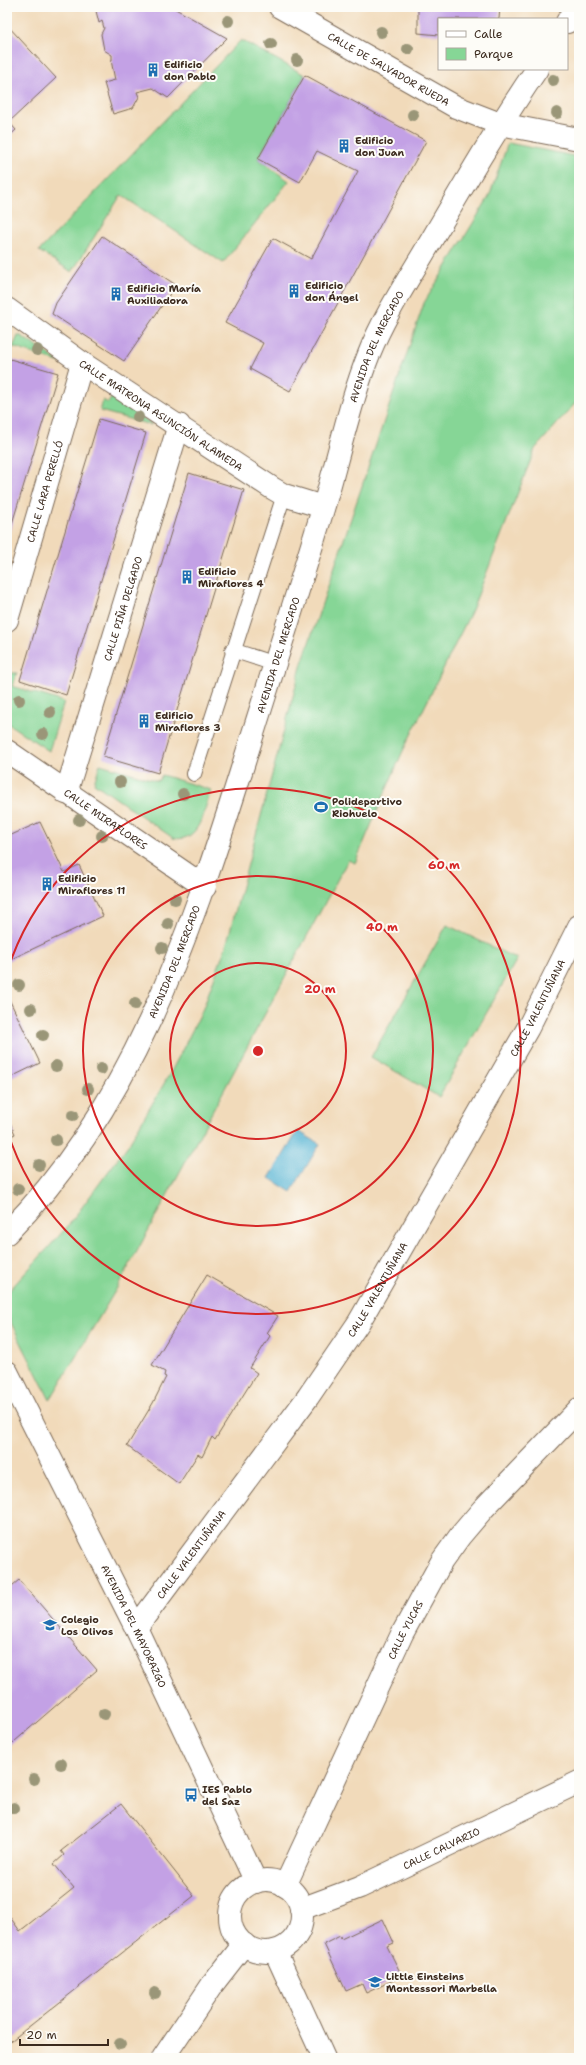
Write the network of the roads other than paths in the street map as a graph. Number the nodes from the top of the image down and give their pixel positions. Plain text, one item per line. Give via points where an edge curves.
1 (280, 7) edge
2 (576, 7) edge
3 (568, 20) edge
4 (536, 70) edge
5 (500, 124) junction
6 (579, 139) edge
7 (7, 308) edge
8 (82, 362) junction
9 (179, 425) junction
10 (284, 494) junction
11 (323, 507) junction
12 (7, 620) edge
13 (232, 650) junction
14 (276, 664) junction
15 (7, 751) edge
16 (194, 774) dead end
17 (66, 793) junction
18 (205, 887) junction
19 (579, 926) edge
20 (7, 1233) edge
21 (7, 1372) edge
22 (579, 1409) edge
23 (136, 1628) junction
24 (579, 1782) edge
25 (256, 1882) junction
26 (285, 1886) junction
27 (301, 1909) junction
28 (244, 1944) junction
29 (275, 1951) junction
30 (163, 2058) edge
31 (324, 2058) edge

1 - 5 street, CALLE DE SALVADOR RUEDA via 456,107
2 - 3 street
4 - 5 street, AVENIDA DEL MERCADO
5 - 6 street, CALLE DE SALVADOR RUEDA
5 - 11 street, AVENIDA DEL MERCADO via 407,281 369,352
7 - 8 street, CALLE MATRONA ASUNCIÓN ALAMEDA
8 - 9 street, CALLE MATRONA ASUNCIÓN ALAMEDA
8 - 12 street, CALLE LARA PERELLÓ
9 - 10 street, CALLE MATRONA ASUNCIÓN ALAMEDA
9 - 17 street, CALLE PIÑA DELGADO
10 - 11 street, CALLE MATRONA ASUNCIÓN ALAMEDA
10 - 13 lane
11 - 14 street, AVENIDA DEL MERCADO
13 - 14 lane
13 - 16 lane
14 - 18 street, AVENIDA DEL MERCADO
15 - 17 street, CALLE MIRAFLORES
17 - 18 street, CALLE MIRAFLORES
18 - 20 street, AVENIDA DEL MERCADO via 151,1020 105,1106 51,1183
19 - 23 street, CALLE VALENTUÑANA via 528,1028 359,1322 308,1397
21 - 23 street, AVENIDA DEL MAYORAZGO
22 - 26 street, CALLE YUCAS via 483,1509 442,1561 402,1634
23 - 25 street, AVENIDA DEL MAYORAZGO
24 - 27 street, CALLE CALVARIO via 360,1887
25 - 26 street via 276,1882
25 - 28 street via 238,1894 232,1903 232,1926 236,1936
26 - 27 street via 292,1892
27 - 29 street via 299,1930 293,1940
28 - 29 street via 252,1951
28 - 30 street via 212,1985
29 - 31 street

